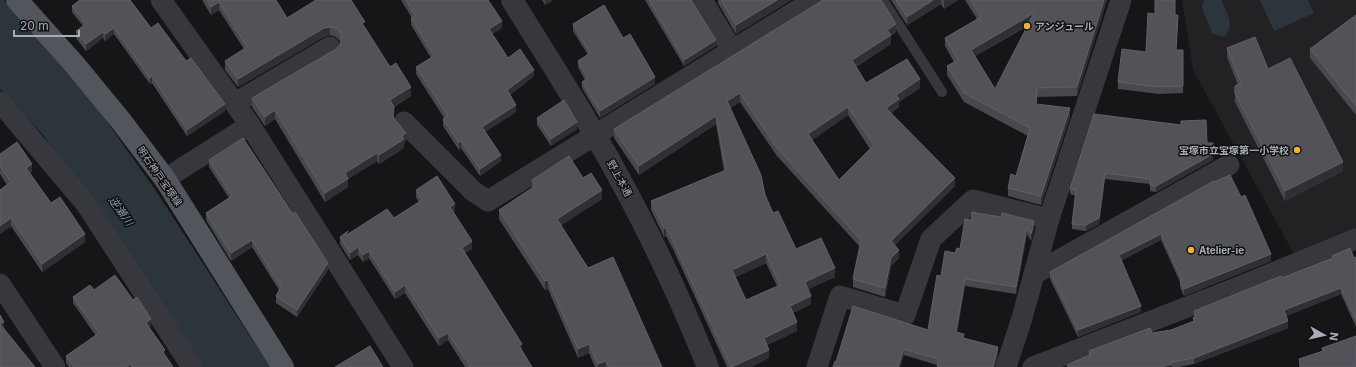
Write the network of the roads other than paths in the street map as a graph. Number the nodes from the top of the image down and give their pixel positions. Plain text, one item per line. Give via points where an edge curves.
1 (17, 0) edge
2 (161, 0) edge
3 (512, 0) edge
4 (702, 0) edge
5 (814, 0) edge
6 (883, 0) edge
7 (1121, 0) edge
8 (330, 47) dead end
9 (732, 50) junction
10 (942, 92) dead end
11 (0, 102) edge
12 (235, 103) junction
13 (404, 122) dead end
14 (250, 125) junction
15 (594, 135) junction
16 (1228, 166) dead end
17 (165, 179) junction
18 (1049, 219) junction
19 (1356, 239) edge
20 (1034, 274) junction
21 (0, 284) edge
22 (55, 367) edge
23 (192, 367) edge
24 (283, 367) edge
25 (403, 367) edge
26 (708, 367) edge
27 (817, 367) edge
28 (1006, 367) edge
29 (1033, 367) edge

1 - 17 main road, 明石神戸宝塚線 via 116,116
2 - 12 street
3 - 15 street, 野上本通
4 - 9 street
5 - 9 street
6 - 10 lane
7 - 18 street
8 - 12 street
9 - 15 street
11 - 23 street via 86,204
12 - 14 street
13 - 15 street via 473,191 488,201
14 - 17 street
14 - 25 street
15 - 26 street, 野上本通 via 616,170 659,253
16 - 20 street
17 - 24 main road, 明石神戸宝塚線
18 - 20 street
18 - 27 street via 973,200 931,238 905,315 840,296
19 - 29 street
20 - 28 street
21 - 22 street

